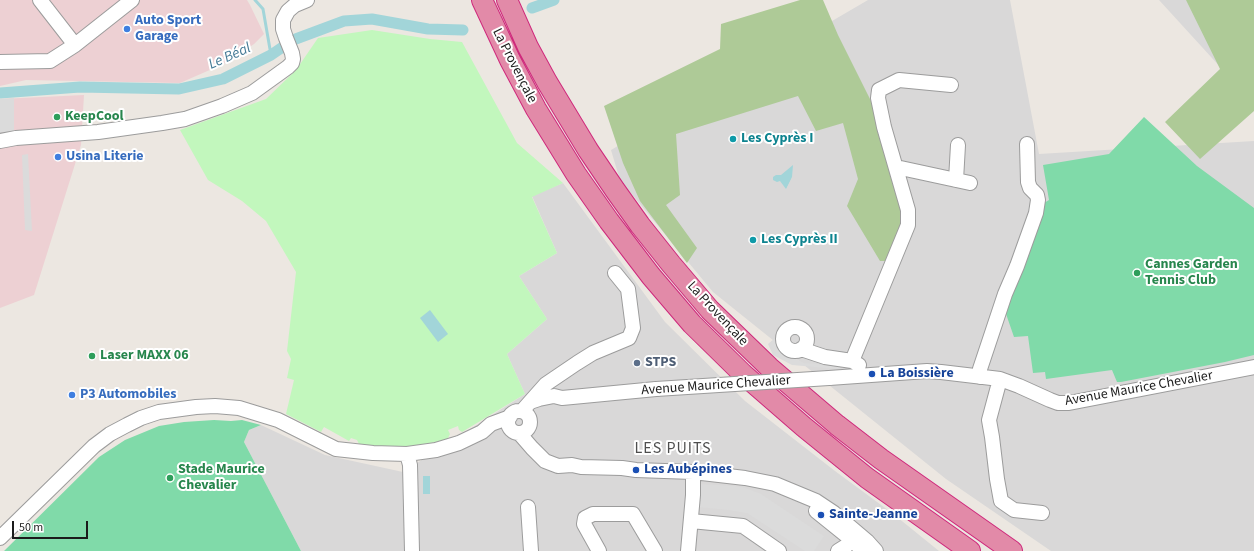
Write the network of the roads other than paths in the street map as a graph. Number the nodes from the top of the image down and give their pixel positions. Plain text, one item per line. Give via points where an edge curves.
1 (40, 0) edge
2 (132, 0) edge
3 (307, 0) edge
4 (482, 0) edge
5 (507, 0) edge
6 (514, 0) edge
7 (75, 45) junction
8 (528, 47) junction
9 (0, 62) edge
10 (950, 85) dead end
11 (0, 141) edge
12 (1027, 144) dead end
13 (958, 145) dead end
14 (896, 167) junction
15 (615, 273) dead end
16 (802, 349) junction
17 (852, 362) junction
18 (1254, 367) edge
19 (563, 372) junction
20 (870, 374) junction
21 (980, 377) junction
22 (1000, 379) junction
23 (558, 397) junction
24 (521, 419) junction
25 (408, 454) junction
26 (693, 472) junction
27 (528, 507) dead end
28 (1042, 513) dead end
29 (691, 521) junction
30 (855, 536) junction
31 (0, 538) edge
32 (412, 551) edge
33 (532, 551) edge
34 (599, 551) edge
35 (655, 551) edge
36 (688, 551) edge
37 (779, 551) edge
38 (838, 551) edge
39 (863, 551) edge
40 (876, 551) edge
41 (970, 551) edge
42 (1012, 551) edge

1 - 7 street
2 - 7 street
3 - 11 street via 295,5 283,20 283,29 292,53 292,63 252,93 185,119 98,132
4 - 41 highway, La Provençale via 536,109 576,174 651,276 692,324 742,374 804,427 867,478
5 - 8 highway, La Provençale
6 - 8 highway
7 - 9 street via 50,61
8 - 42 highway, La Provençale via 568,118 615,190 710,310 769,367 837,425
10 - 14 street via 899,80 879,90 878,98 884,127
12 - 21 street via 1028,182 1037,195 1036,212 1005,294 980,369
13 - 14 street via 963,181
14 - 17 street via 908,210 908,225
15 - 19 street, Avenue Maurice Chevalier via 628,289 632,328 629,338 593,352
16 - 16 street via 807,339 803,324 798,328 783,328 783,342 787,349
16 - 17 street
17 - 20 street
18 - 22 street, Avenue Maurice Chevalier via 1069,403 1050,400
19 - 23 street
19 - 24 street, Avenue Maurice Chevalier via 546,384
20 - 21 street, Avenue Maurice Chevalier via 927,371
20 - 23 street, Avenue Maurice Chevalier, bridge
21 - 22 street, Avenue Maurice Chevalier
22 - 28 street via 989,420 1001,501 1014,510
23 - 24 street, Avenue Maurice Chevalier
24 - 25 street, Avenue Maurice Chevalier via 491,424 482,432 436,450
24 - 26 street via 532,448 545,461 558,466
25 - 31 street, Avenue Maurice Chevalier via 336,449 278,420 239,408 196,406 159,412 110,434 94,446
25 - 32 street
26 - 29 street
26 - 30 street via 745,478 784,493
27 - 33 street
29 - 36 street
29 - 37 street via 743,526
30 - 38 street
30 - 39 street
30 - 40 street
34 - 35 street via 584,524 585,518 593,514 632,514

